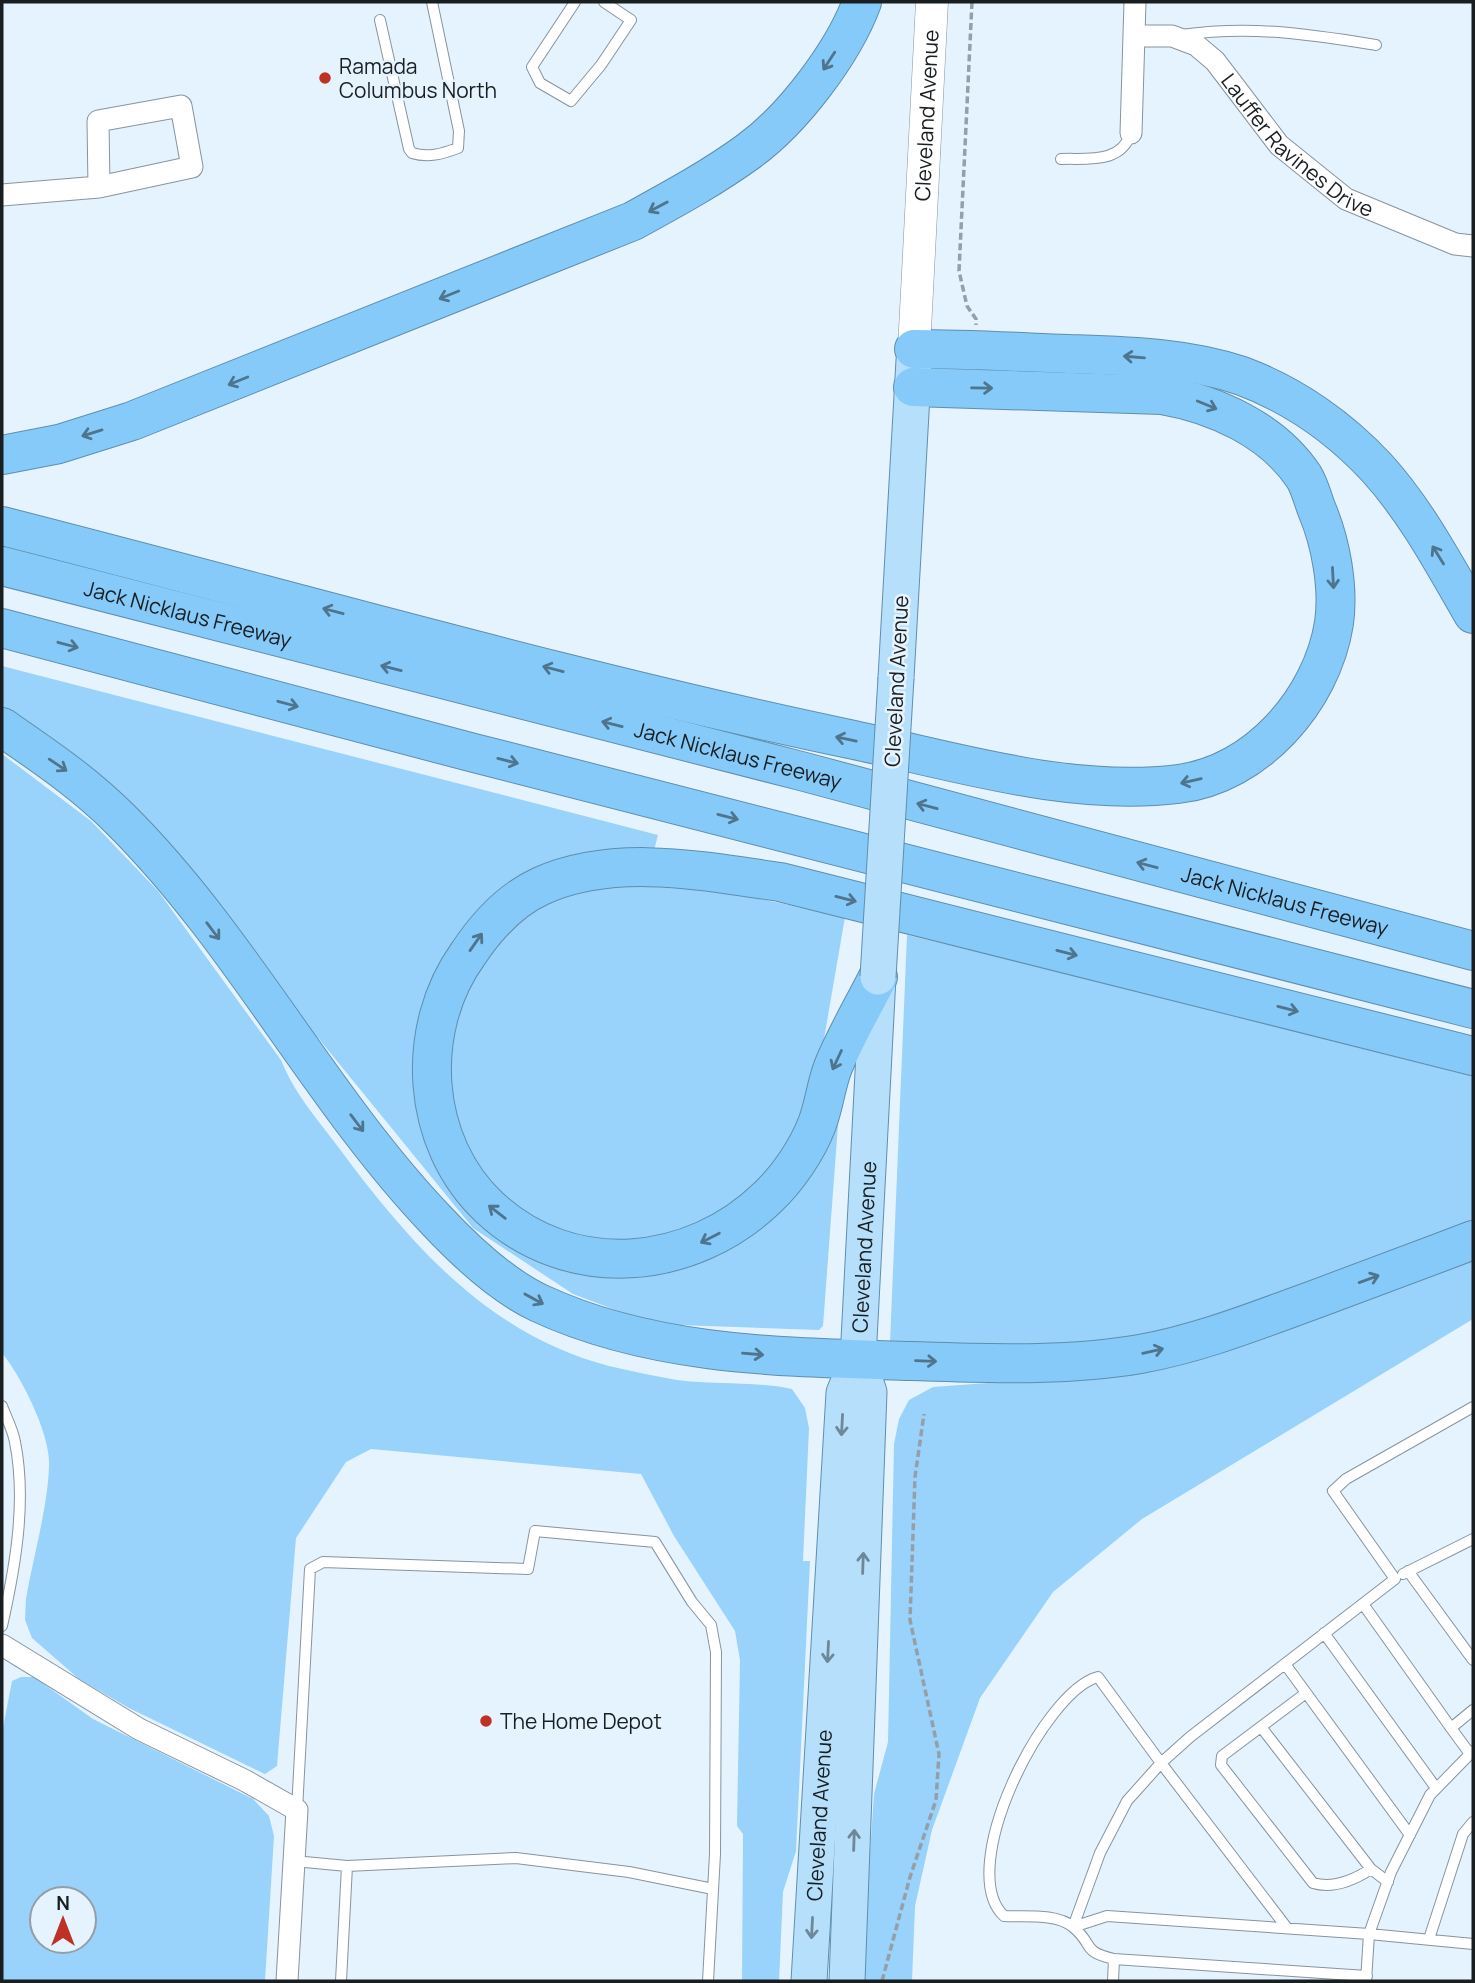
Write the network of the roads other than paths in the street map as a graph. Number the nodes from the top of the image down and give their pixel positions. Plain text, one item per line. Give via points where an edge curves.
1 (432, 2) edge
2 (575, 2) edge
3 (604, 2) edge
4 (862, 2) edge
5 (932, 2) edge
6 (1135, 2) edge
7 (380, 20) dead end
8 (1136, 36) junction
9 (1172, 36) junction
10 (1376, 45) dead end
11 (1131, 133) joint
12 (1061, 159) dead end
13 (99, 187) junction
14 (2, 195) edge
15 (1473, 246) edge
16 (914, 349) junction
17 (913, 387) junction
18 (2, 455) edge
19 (2, 526) edge
20 (2, 566) edge
21 (1473, 614) edge
22 (2, 628) edge
23 (2, 727) edge
24 (1473, 951) edge
25 (878, 977) junction
26 (1473, 1009) edge
27 (1473, 1056) edge
28 (1473, 1240) edge
29 (858, 1359) junction
30 (2, 1406) edge
31 (1473, 1407) edge
32 (1472, 1544) edge
33 (1408, 1571) junction
34 (1395, 1579) junction
35 (1363, 1604) junction
36 (2, 1626) edge
37 (1324, 1633) junction
38 (2, 1645) edge
39 (1473, 1660) edge
40 (1285, 1664) junction
41 (1306, 1693) junction
42 (1473, 1710) edge
43 (1261, 1727) junction
44 (1451, 1728) junction
45 (1472, 1753) edge
46 (1161, 1763) junction
47 (1437, 1788) junction
48 (296, 1810) junction
49 (1473, 1822) edge
50 (1410, 1835) junction
51 (293, 1861) junction
52 (347, 1866) junction
53 (1371, 1869) junction
54 (1388, 1882) junction
55 (713, 1889) junction
56 (1073, 1927) junction
57 (1287, 1928) junction
58 (1369, 1934) junction
59 (1429, 1939) junction
60 (1473, 1944) edge
61 (1114, 1959) junction
62 (1340, 1978) edge
63 (1366, 1978) edge
64 (287, 1981) edge
65 (341, 1981) edge
66 (708, 1981) edge
67 (809, 1981) edge
68 (848, 1981) edge
69 (1113, 1981) edge

1 - 7 lane via 460,139 458,148 422,156 409,149
2 - 3 lane via 532,68 540,83 571,101 631,20
4 -> 18 highway via 855,21 816,80 771,131 692,189 633,221 144,417 59,444
5 - 16 main road, Cleveland Avenue
6 - 8 street
8 - 9 street, Lauffer Ravines Drive
8 - 11 street
9 - 10 lane via 1227,28 1291,31
9 - 15 street, Lauffer Ravines Drive via 1196,45 1215,61 1279,145 1346,199 1455,244
11 - 12 lane via 1118,153
13 - 13 street via 192,167 181,106 98,121
13 - 14 street
16 - 17 main road, Cleveland Avenue
21 -> 16 highway via 1407,504 1377,468 1339,431 1242,376 1134,357
17 -> 19 highway via 1162,395 1230,414 1275,446 1304,478 1323,524 1333,568 1334,622 1325,654 1308,694 1284,725 1253,755 1220,774 1183,784 1094,785 1020,775 724,713
17 - 25 main road, Cleveland Avenue, bridge
24 -> 20 highway, Jack Nicklaus Freeway via 800,771
22 -> 26 highway
23 -> 29 highway via 69,772 121,820 172,877 388,1165 482,1264 536,1301 599,1326 706,1349
25 -> 27 highway via 832,1068 817,1125 792,1170 740,1222 673,1254 599,1258 528,1235 490,1208 461,1170 440,1129 431,1082 433,1042 442,1001 459,966 484,931 540,886 611,870 678,868 780,882
25 - 29 main road, Cleveland Avenue
29 -> 28 highway via 1047,1363 1138,1354 1214,1337
29 -> 67 main road, Cleveland Avenue via 844,1393
68 -> 29 main road, Cleveland Avenue via 869,1392
30 - 36 lane via 15,1440 20,1492
31 - 34 lane via 1346,1479 1333,1491
32 - 33 lane
33 - 34 lane
33 - 39 lane
34 - 35 lane
35 - 37 lane
35 - 44 lane
37 - 40 lane
37 - 47 lane
38 - 48 street via 139,1729
40 - 41 lane
40 - 46 lane
41 - 43 lane
41 - 50 lane
42 - 44 lane
43 - 53 lane
43 - 53 lane via 1222,1756 1221,1765 1313,1883 1331,1886
44 - 45 lane
45 - 47 lane
46 - 56 lane via 1127,1801 1100,1853
46 - 56 lane via 1098,1677 1077,1687 1042,1732 1007,1791 995,1823 987,1872 995,1908 1004,1916 1054,1918
46 - 57 lane
47 - 50 lane
48 - 51 street
48 - 55 lane via 310,1569 323,1562 528,1569 534,1531 655,1542 711,1625 716,1651
49 - 59 lane via 1463,1834
50 - 54 lane
51 - 52 lane
51 - 64 street
52 - 55 lane via 516,1858 628,1872
52 - 65 lane
53 - 54 lane
54 - 58 lane
55 - 66 lane
56 - 57 lane via 1107,1916
56 - 61 lane via 1094,1954
57 - 58 lane
58 - 59 lane
58 - 63 lane
59 - 60 lane
61 - 62 lane
61 - 69 lane
62 - 63 lane

